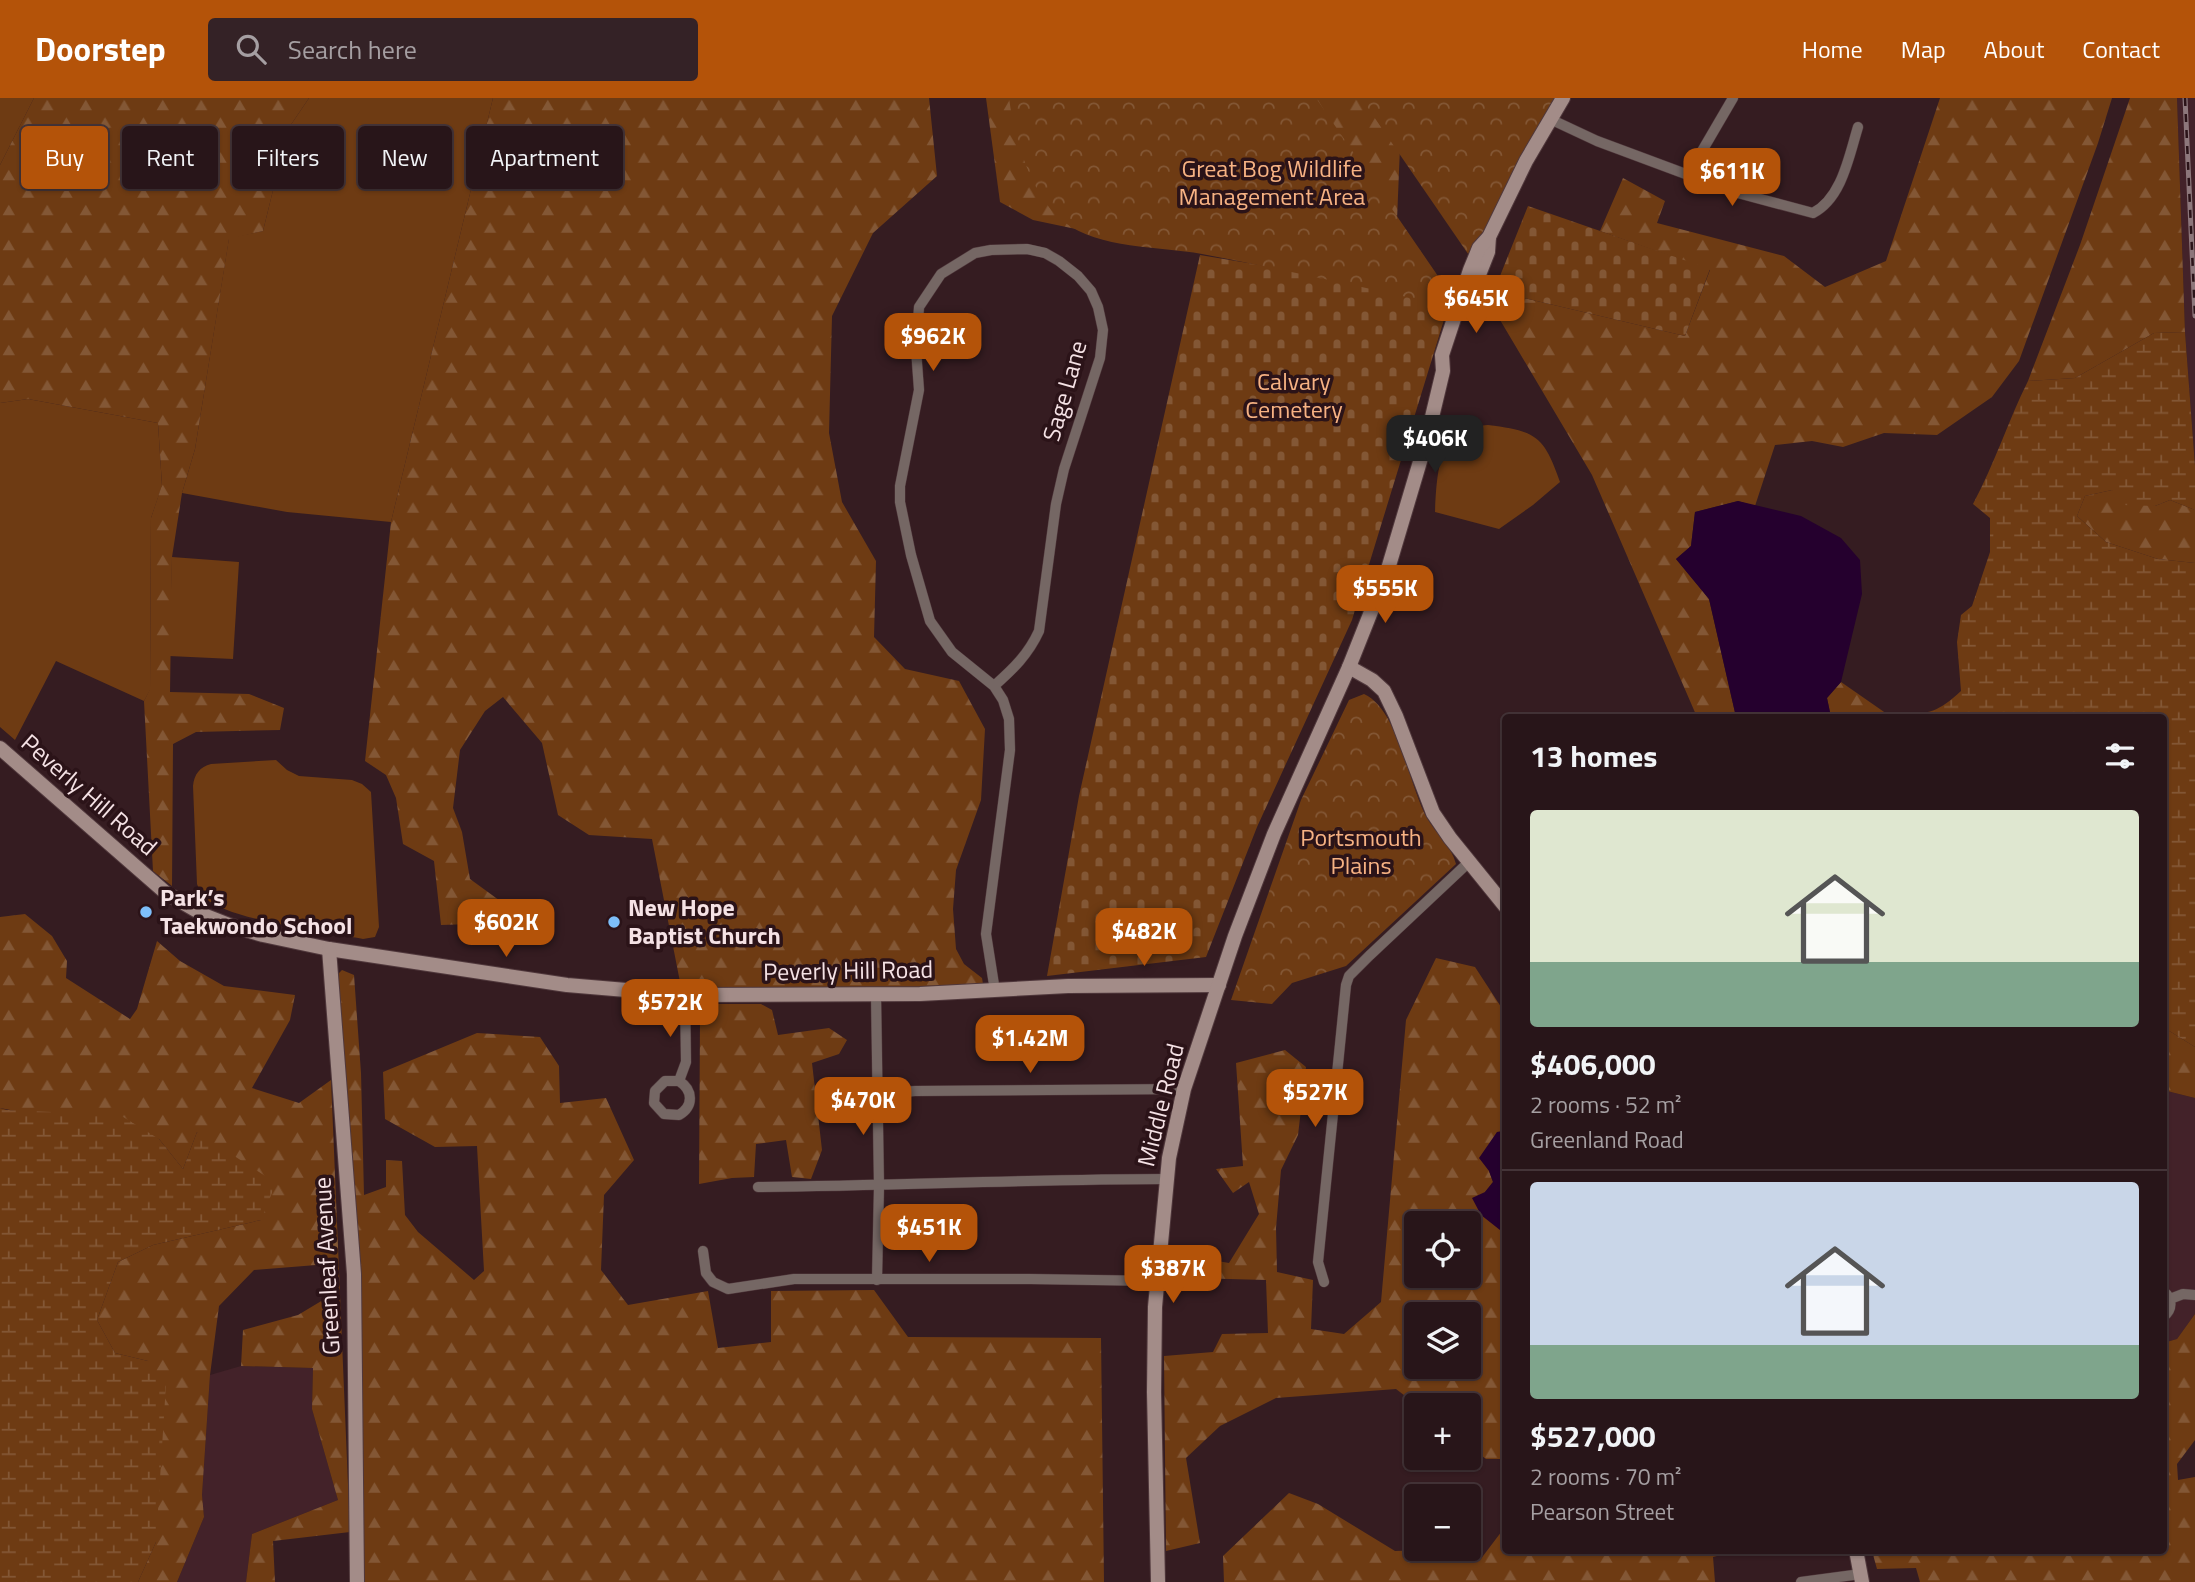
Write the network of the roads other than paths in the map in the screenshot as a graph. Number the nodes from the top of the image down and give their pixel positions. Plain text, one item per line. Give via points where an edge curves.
1 (1563, 98) edge
2 (1733, 98) edge
3 (1550, 119) junction
4 (1858, 127) dead end
5 (1688, 174) junction
6 (1349, 667) junction
7 (994, 686) junction
8 (0, 748) edge
9 (1469, 862) junction
10 (1502, 902) edge
11 (329, 949) junction
12 (1219, 985) junction
13 (995, 991) junction
14 (877, 994) junction
15 (685, 995) junction
16 (679, 1081) dead end
17 (1184, 1089) junction
18 (878, 1094) junction
19 (1167, 1180) junction
20 (879, 1186) junction
21 (758, 1188) dead end
22 (703, 1251) dead end
23 (877, 1280) junction
24 (1157, 1281) junction
25 (1324, 1282) dead end
26 (2167, 1295) edge
27 (2195, 1295) edge
28 (2167, 1312) edge
29 (1858, 1554) edge
30 (1861, 1578) edge
31 (357, 1582) edge
32 (1158, 1582) edge
33 (1801, 1582) edge

1 - 3 street, Middle Road
2 - 5 street
3 - 5 street
3 - 6 street, Middle Road via 1489,237 1479,247 1401,529
4 - 5 street via 1832,195 1814,213 1734,192
6 - 9 street via 1384,691 1433,813
6 - 12 street, Middle Road via 1274,834
7 - 7 street, Sage Lane via 952,652 930,621 911,555 900,485 919,390 919,307 941,274 966,258 991,250 1027,249 1045,254 1078,276 1091,291 1103,330 1100,358 1056,504 1039,631 1021,662
7 - 13 street, Sage Lane via 1003,700 1010,733 986,934
8 - 11 street, Peverly Hill Road via 166,893 229,925
9 - 10 street
9 - 25 street via 1349,976 1318,1262
11 - 15 street, Peverly Hill Road via 567,985
11 - 31 street, Greenleaf Avenue via 354,1274
12 - 13 street, Peverly Hill Road
12 - 17 street, Middle Road
13 - 14 street, Peverly Hill Road
14 - 15 street, Peverly Hill Road
14 - 18 street
15 - 16 street via 686,1062
17 - 18 street
17 - 19 street, Middle Road
18 - 20 street
19 - 20 street
19 - 24 street, Middle Road
20 - 21 street
20 - 23 street
22 - 23 street via 706,1273 728,1289 794,1279
23 - 24 street
24 - 32 street, Middle Road
26 - 27 street
26 - 28 street
29 - 30 street
30 - 33 street

